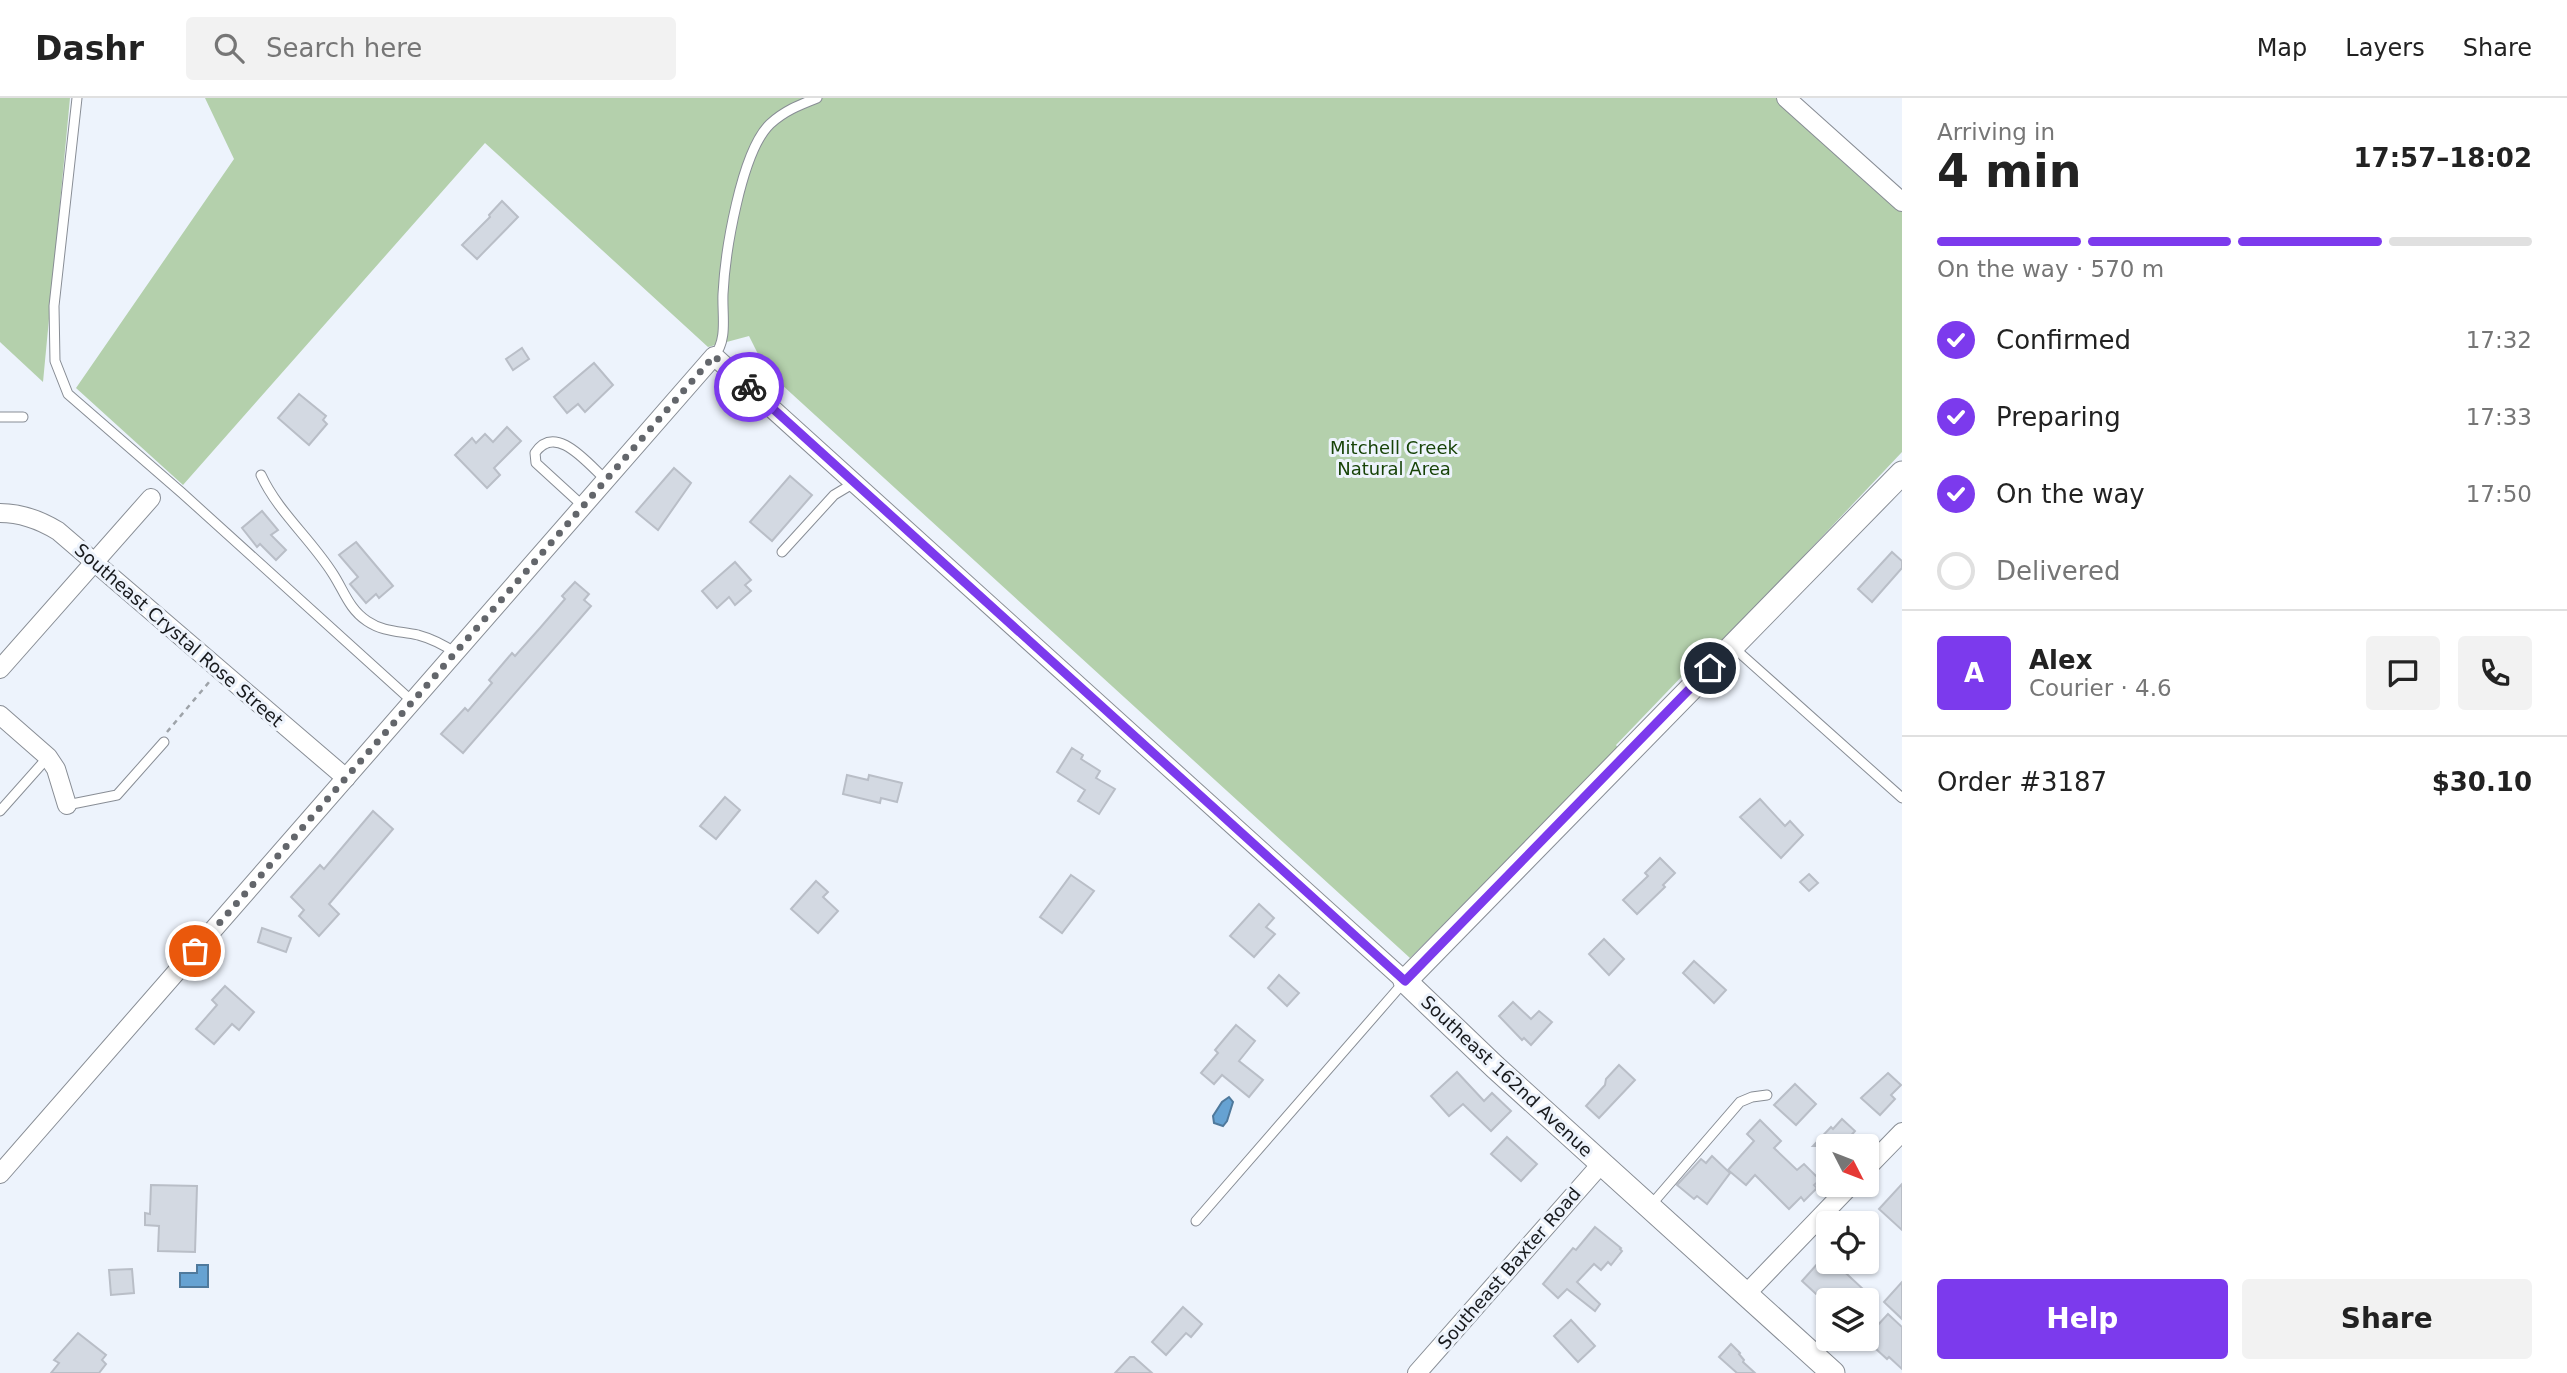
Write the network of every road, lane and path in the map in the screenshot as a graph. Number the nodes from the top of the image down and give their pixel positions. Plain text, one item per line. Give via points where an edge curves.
1 (77, 98) edge
2 (817, 98) edge
3 (1786, 98) edge
4 (1902, 202) edge
5 (714, 356) junction
6 (0, 417) edge
7 (23, 417) dead end
8 (1902, 473) edge
9 (261, 475) dead end
10 (607, 481) junction
11 (854, 483) junction
12 (151, 498) dead end
13 (584, 506) junction
14 (0, 513) edge
15 (782, 552) dead end
16 (94, 562) junction
17 (1732, 646) junction
18 (456, 653) junction
19 (0, 668) edge
20 (219, 670) junction
21 (413, 702) junction
22 (0, 715) edge
23 (164, 742) joint
24 (48, 757) junction
25 (346, 778) junction
26 (1902, 798) edge
27 (67, 805) joint
28 (0, 811) edge
29 (1405, 981) junction
30 (1767, 1095) dead end
31 (1902, 1132) edge
32 (1880, 1155) edge
33 (1601, 1163) junction
34 (0, 1174) edge
35 (1840, 1197) edge
36 (1650, 1206) junction
37 (1196, 1221) dead end
38 (1747, 1293) junction
39 (1417, 1373) edge
40 (1833, 1373) edge

1 - 21 lane via 54,306 55,361 68,394
2 - 5 lane via 792,107 768,126 754,148 724,272 722,346
3 - 4 street
5 - 10 street
5 - 11 street, Southeast 162nd Avenue
6 - 7 lane
8 - 17 street
9 - 18 lane via 333,574 345,600 366,621 387,631 438,641
10 - 13 street
10 - 13 lane via 563,443 550,440 541,444 535,453 536,463
11 - 15 lane via 834,495
11 - 29 street, Southeast 162nd Avenue
12 - 16 street
13 - 18 street
14 - 16 street, Southeast Crystal Rose Street via 44,522
16 - 19 street
16 - 20 street, Southeast Crystal Rose Street
17 - 26 lane
17 - 29 street
18 - 21 street
20 - 23 path via 166,732
20 - 25 street, Southeast Crystal Rose Street
21 - 25 street
22 - 24 street
23 - 27 lane via 117,795
24 - 27 street
24 - 28 lane
25 - 34 street
29 - 33 street, Southeast 162nd Avenue
29 - 37 lane
30 - 36 lane via 1740,1102
31 - 32 street
33 - 36 street, Southeast 162nd Avenue
33 - 39 street, Southeast Baxter Road
35 - 38 street
36 - 38 street, Southeast 162nd Avenue
38 - 40 street, Southeast 162nd Avenue

